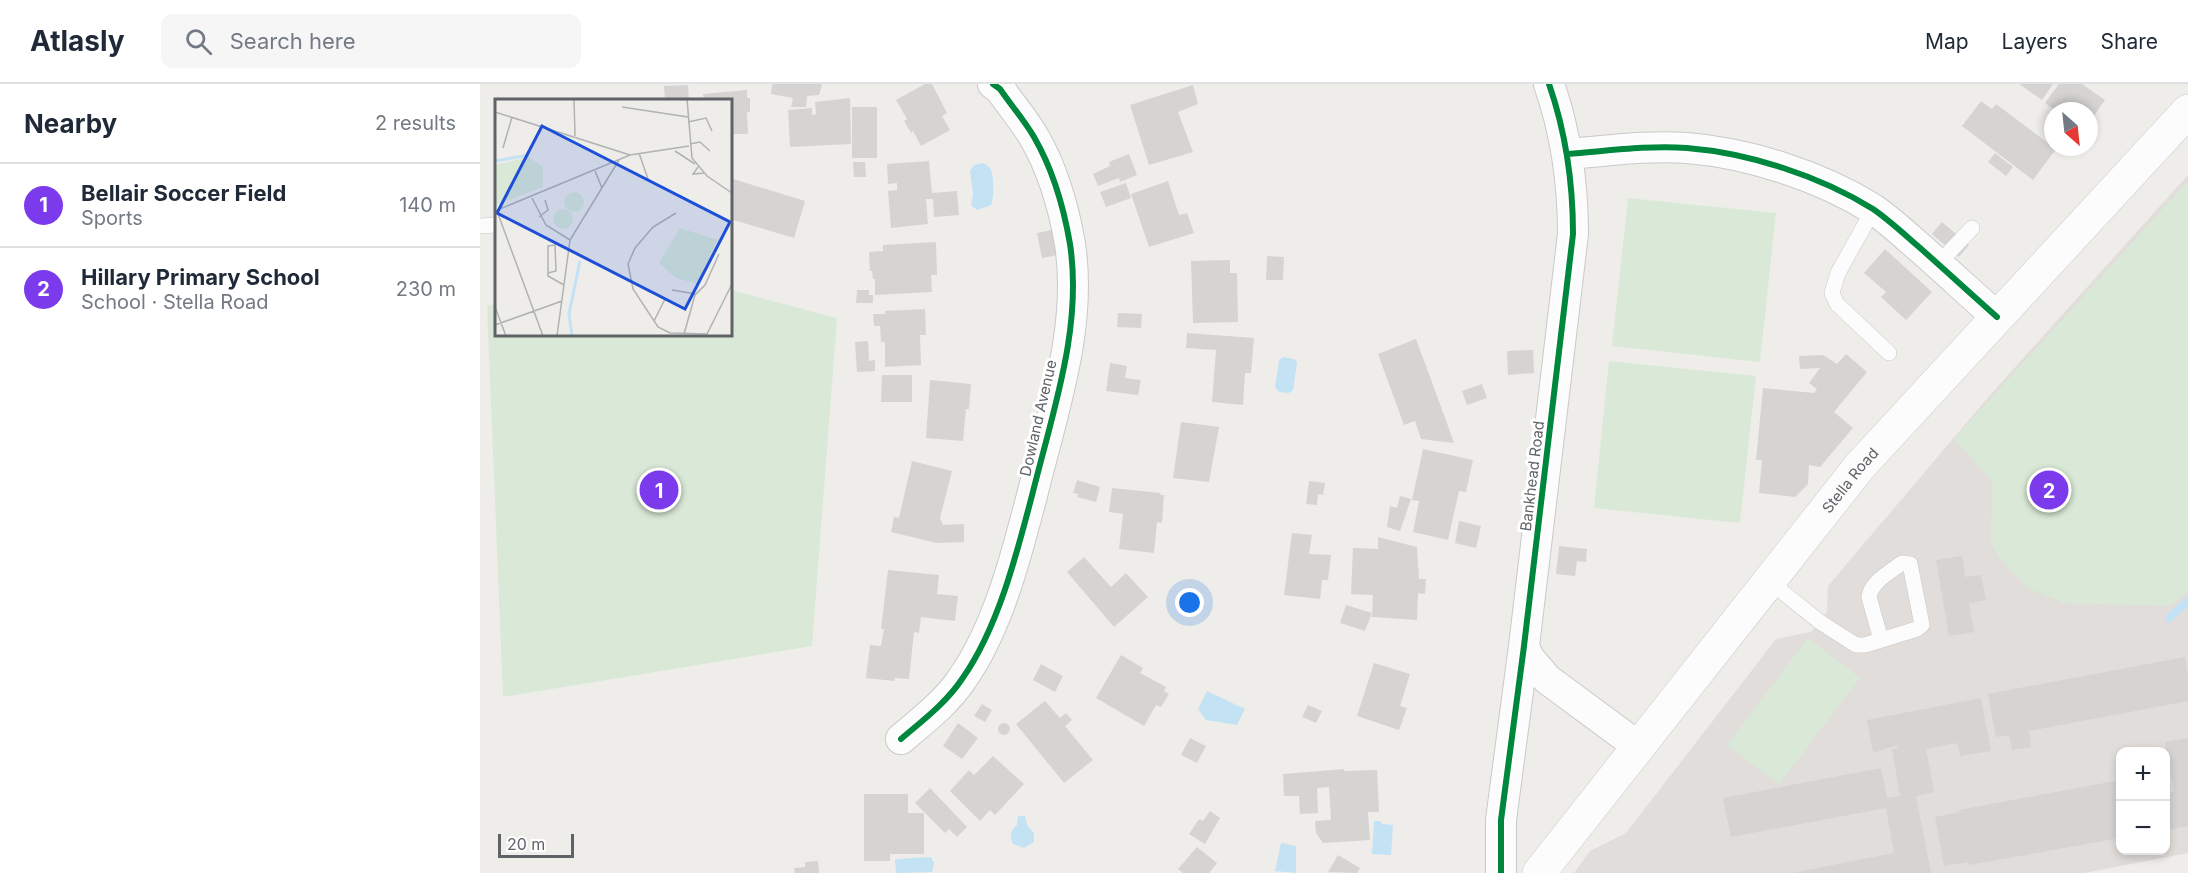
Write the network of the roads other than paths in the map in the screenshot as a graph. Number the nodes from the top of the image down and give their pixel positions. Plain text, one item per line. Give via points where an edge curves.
1 (993, 84) edge
2 (1549, 84) edge
3 (2188, 111) edge
4 (1568, 154) junction
5 (1873, 210) junction
6 (495, 225) edge
7 (480, 226) edge
8 (1972, 228) dead end
9 (1938, 264) junction
10 (1997, 317) junction
11 (1889, 353) dead end
12 (1770, 582) junction
13 (1881, 640) junction
14 (1524, 646) junction
15 (901, 739) dead end
16 (1639, 747) junction
17 (1501, 873) edge
18 (1539, 873) edge

1 - 15 street, Dowland Avenue via 1034,138 1059,195 1070,246 1070,338 1017,555 984,643 962,680
2 - 4 street, Bankhead Road
3 - 10 main road, Stella Road
4 - 5 street via 1687,148 1750,159 1829,186
4 - 14 street, Bankhead Road via 1573,234
5 - 9 street
5 - 11 lane via 1838,273 1832,293 1837,304
6 - 7 lane
8 - 9 lane
9 - 10 street
10 - 12 main road, Stella Road via 1860,466
12 - 13 lane via 1856,645
12 - 16 main road, Stella Road
13 - 13 lane via 1922,625 1913,571 1906,562 1870,592
14 - 16 street via 1547,679
14 - 17 street, Bankhead Road via 1501,820
16 - 18 main road, Stella Road

